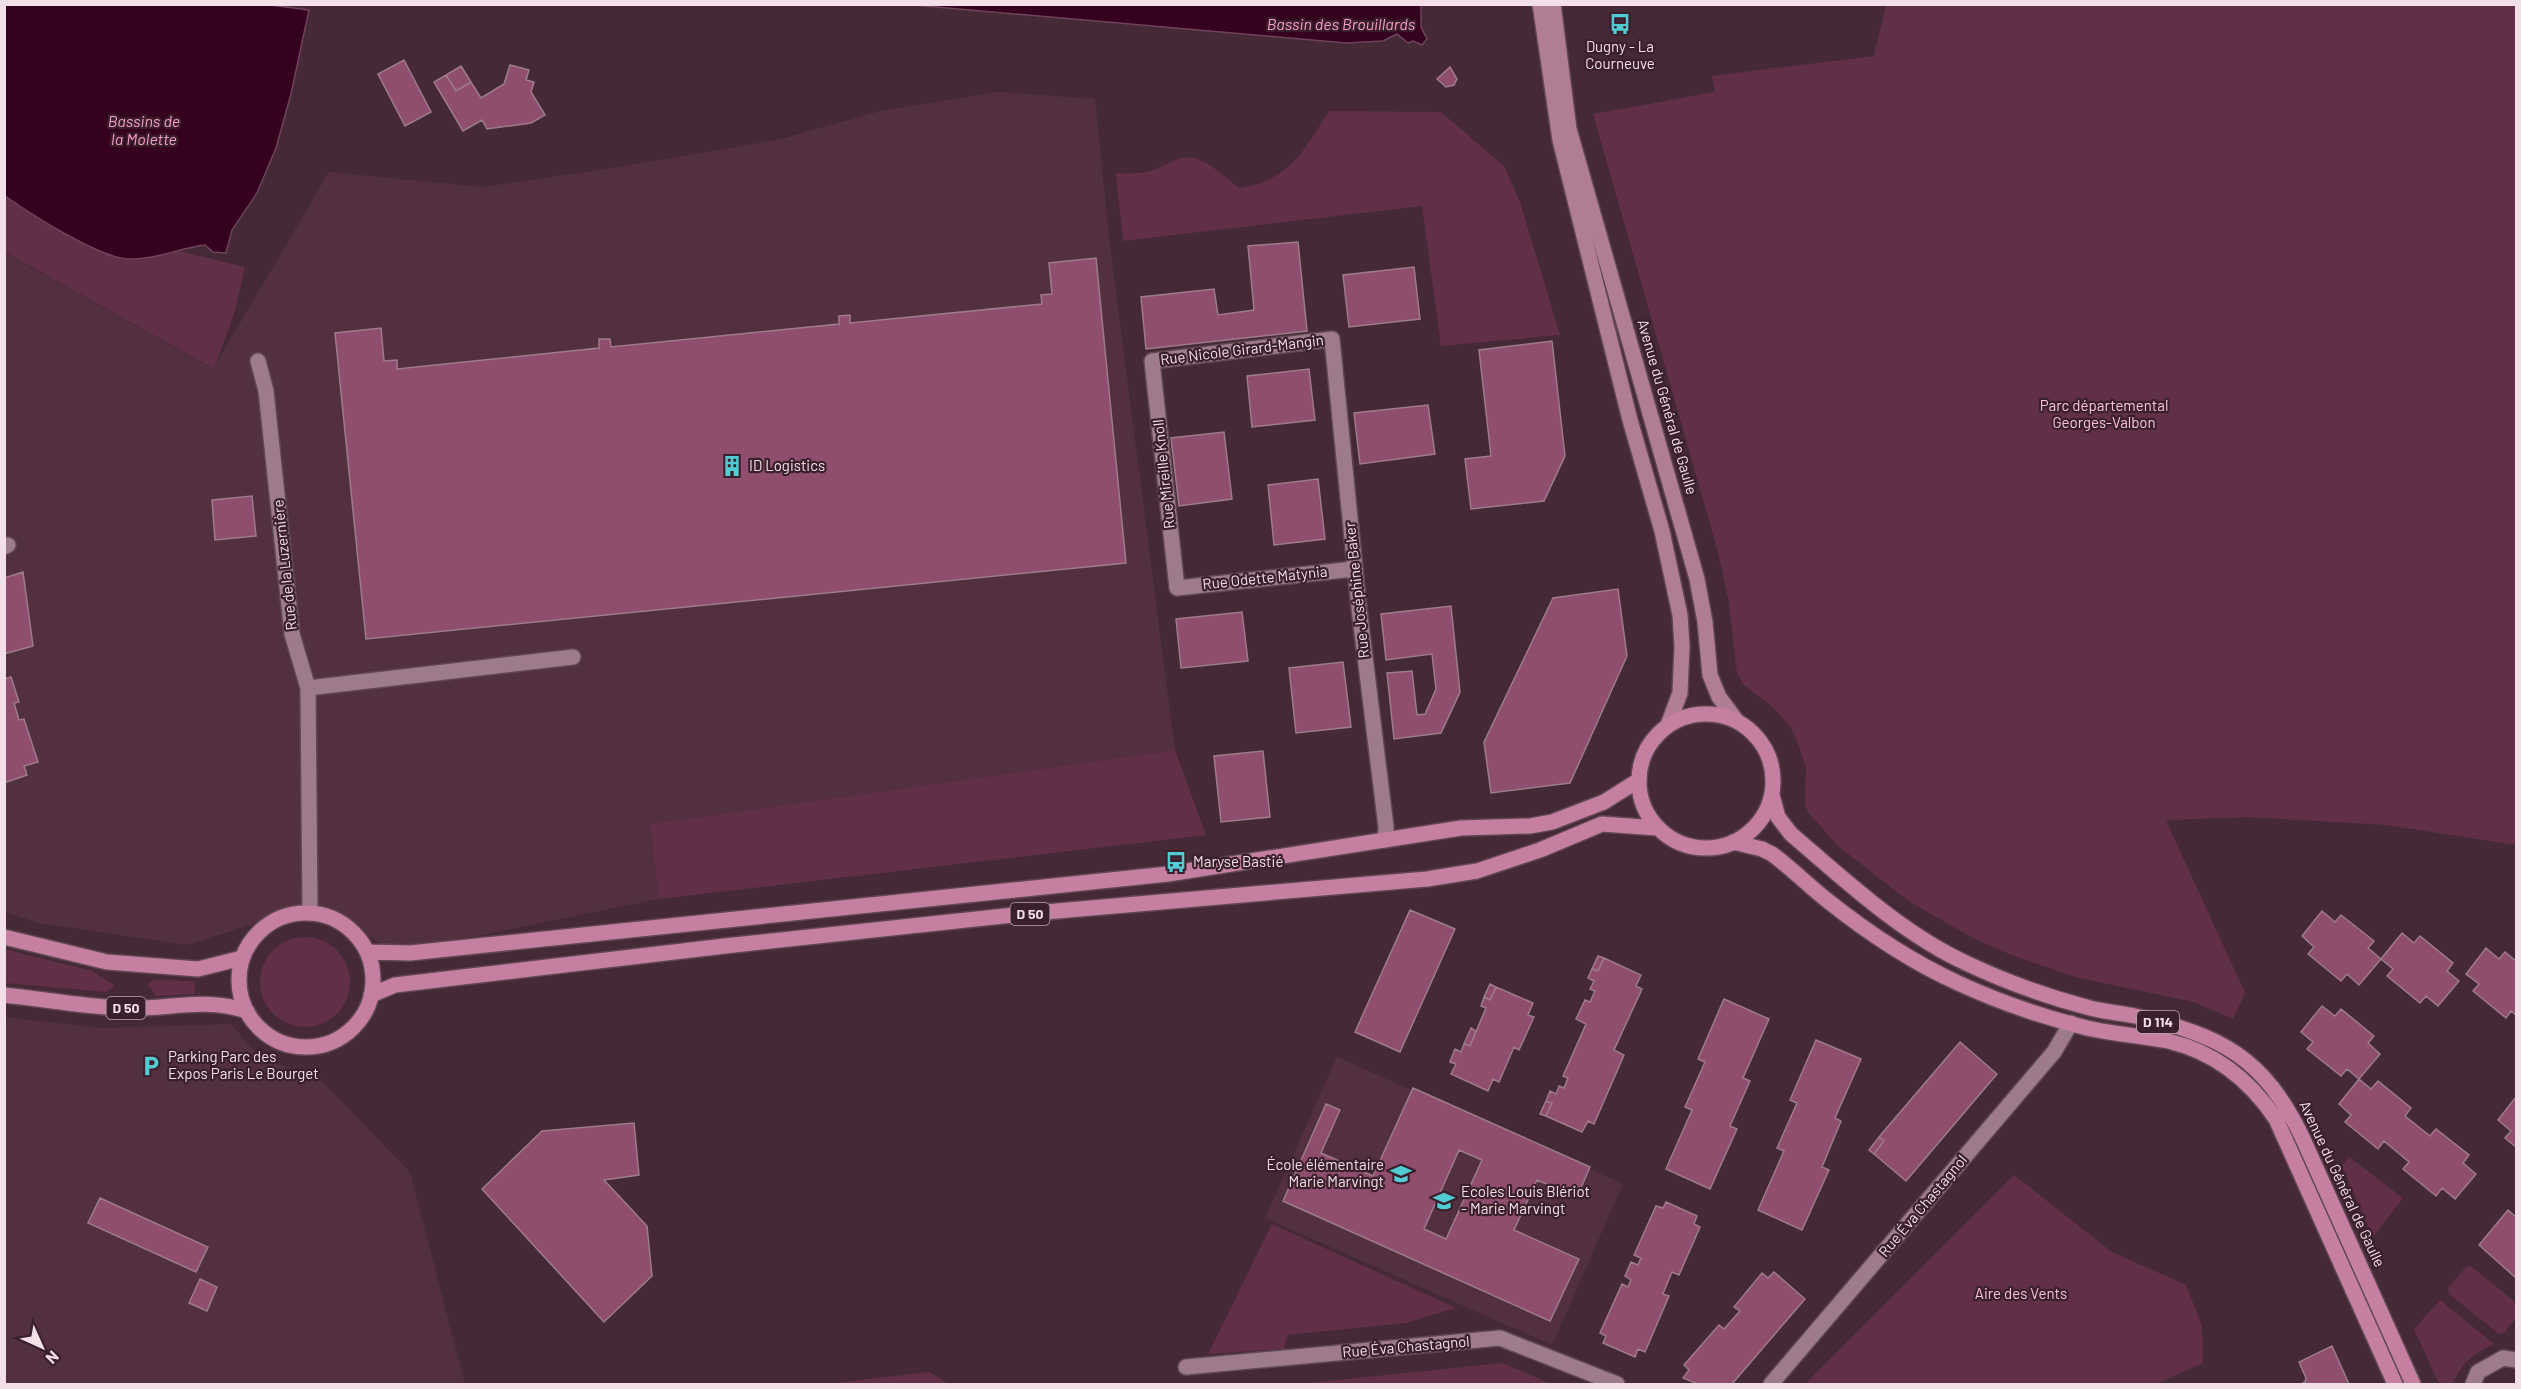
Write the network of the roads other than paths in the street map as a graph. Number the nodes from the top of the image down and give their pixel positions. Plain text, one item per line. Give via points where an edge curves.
1 (1540, 4) edge
2 (1553, 4) edge
3 (1332, 339) joint
4 (258, 361) dead end
5 (1152, 361) joint
6 (1354, 569) junction
7 (1177, 588) joint
8 (573, 657) dead end
9 (308, 688) junction
10 (1736, 720) junction
11 (1668, 725) junction
12 (1639, 780) junction
13 (1772, 795) junction
14 (1658, 828) junction
15 (1385, 840) junction
16 (1733, 842) junction
17 (310, 913) junction
18 (4, 937) edge
19 (367, 952) junction
20 (242, 958) junction
21 (4, 995) edge
22 (371, 995) junction
23 (247, 1011) junction
24 (2071, 1023) junction
25 (2517, 1360) edge
26 (1186, 1366) dead end
27 (1617, 1384) edge
28 (1771, 1384) edge
29 (2395, 1384) edge
30 (2413, 1384) edge
31 (2473, 1384) edge

1 - 11 main road via 1560,140 1662,531 1680,615 1680,693
2 - 10 main road, Avenue du Général de Gaulle via 1569,129 1697,579 1710,675 1719,697
3 - 5 street, Rue Nicole Girard-Mangin
3 - 6 street, Rue Joséphine Baker
4 - 9 street, Rue de la Luzernière via 266,391 292,634
5 - 7 street, Rue Mireille Knoll
6 - 7 street, Rue Odette Matynia
6 - 15 street, Rue Joséphine Baker
8 - 9 street
9 - 17 street, Rue de la Luzernière
10 - 11 main road via 1713,714 1689,715
10 - 13 main road via 1751,730 1766,752 1773,778
11 - 12 main road via 1644,755
12 - 14 main road via 1640,797
12 - 15 main road, D 50 via 1604,802 1552,822 1461,828
13 - 16 main road via 1758,824
13 - 30 main road, Avenue du Général de Gaulle / D 114 via 1778,817 1791,834 1934,946 2039,993 2200,1033 2223,1044 2271,1084 2303,1139
14 - 16 main road via 1670,838 1693,846 1717,847
14 - 22 main road, D 50 via 1602,824 1487,867 1427,879 1022,914 725,946 395,985
15 - 19 main road, D 50 via 1168,874 410,953
16 - 24 main road, D 114 via 1772,854 1830,903 1921,963 1995,999
17 - 19 main road via 339,922 360,940
17 - 20 main road via 272,922 257,934
18 - 20 main road via 107,962 198,969
19 - 22 main road via 373,974
20 - 23 main road via 239,983
21 - 23 main road, D 50 via 119,1008 225,1004
22 - 23 main road via 360,1020 350,1031 323,1045 288,1045 272,1039
24 - 28 street, Rue Éva Chastagnol via 2054,1052
24 - 29 main road, D 114 via 2193,1049 2234,1072 2259,1094 2276,1119
25 - 31 street via 2503,1358 2478,1372
26 - 27 street, Rue Éva Chastagnol via 1500,1338

